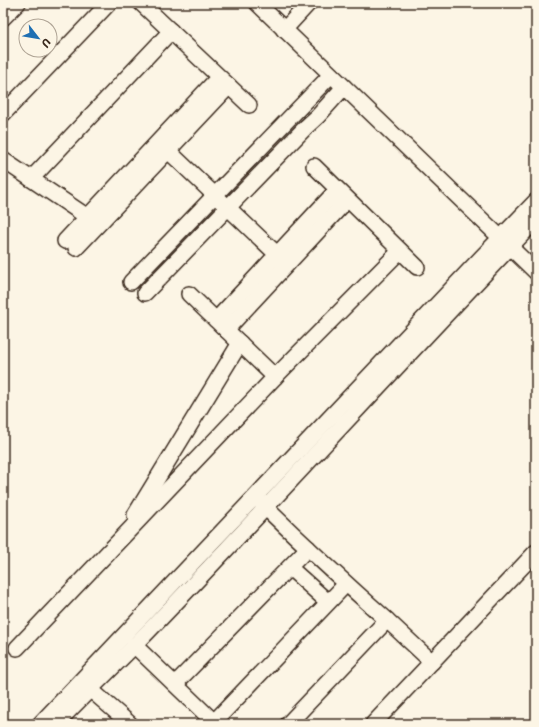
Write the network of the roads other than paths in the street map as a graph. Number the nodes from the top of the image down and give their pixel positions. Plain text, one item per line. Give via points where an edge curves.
1 (18, 3) edge
2 (109, 3) edge
3 (141, 3) edge
4 (257, 3) edge
5 (309, 3) edge
6 (3, 18) edge
7 (284, 30) junction
8 (171, 31) junction
9 (331, 75) junction
10 (224, 81) junction
11 (344, 87) junction
12 (249, 105) dead end
13 (3, 114) edge
14 (293, 115) junction
15 (306, 127) junction
16 (163, 146) junction
17 (3, 160) edge
18 (314, 166) dead end
19 (31, 179) junction
20 (342, 195) junction
21 (215, 196) junction
22 (536, 201) edge
23 (228, 208) junction
24 (536, 220) edge
25 (93, 221) junction
26 (505, 242) junction
27 (70, 244) dead end
28 (400, 251) junction
29 (282, 259) junction
30 (417, 267) dead end
31 (536, 272) edge
32 (131, 282) dead end
33 (145, 293) dead end
34 (189, 294) dead end
35 (221, 325) junction
36 (240, 343) junction
37 (275, 377) junction
38 (261, 502) junction
39 (120, 540) junction
40 (308, 548) junction
41 (536, 552) edge
42 (290, 568) junction
43 (346, 584) junction
44 (328, 602) junction
45 (387, 620) junction
46 (134, 645) junction
47 (17, 648) dead end
48 (432, 662) junction
49 (175, 684) junction
50 (90, 689) junction
51 (215, 723) edge
52 (40, 724) edge
53 (56, 724) edge
54 (130, 724) edge
55 (288, 724) edge
56 (373, 724) edge

1 - 6 street
2 - 13 street
3 - 8 street
4 - 7 street
5 - 7 street
7 - 9 street
8 - 10 street
8 - 19 street
9 - 11 street
9 - 14 street
10 - 12 street
10 - 16 street
11 - 15 street
11 - 26 street
14 - 15 street
14 - 21 street
15 - 23 street
16 - 21 street
16 - 25 street
17 - 19 street
18 - 20 street
19 - 25 street
20 - 28 street
20 - 29 street
21 - 23 street
21 - 32 street
22 - 26 street
23 - 29 street
23 - 33 street
24 - 26 street
25 - 27 street
26 - 31 street
26 - 38 street
28 - 30 street
28 - 37 street
29 - 35 street
34 - 35 street
35 - 36 street
36 - 37 street
36 - 39 street
37 - 39 street
38 - 40 street
38 - 46 street
38 - 52 street
39 - 47 street
40 - 42 street
40 - 43 street
41 - 48 street
42 - 44 street
42 - 49 street
43 - 44 street
43 - 45 street
44 - 51 street
45 - 48 street
45 - 55 street
46 - 49 street
46 - 50 street
48 - 56 street
49 - 51 street
50 - 53 street
50 - 54 street

